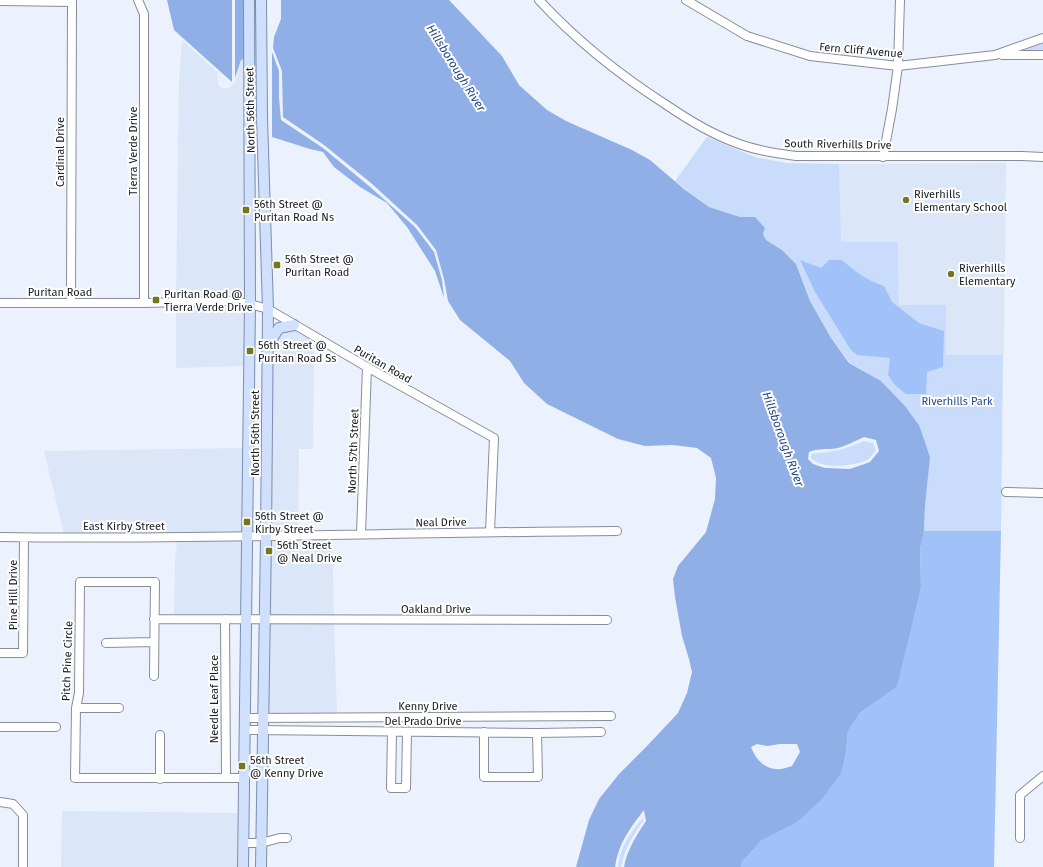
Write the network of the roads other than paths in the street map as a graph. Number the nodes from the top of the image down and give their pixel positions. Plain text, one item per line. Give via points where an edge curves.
1 (138, 0) edge
2 (250, 0) edge
3 (261, 0) edge
4 (539, 0) edge
5 (686, 0) edge
6 (900, 0) edge
7 (0, 1) edge
8 (1043, 38) edge
9 (995, 55) junction
10 (1043, 55) edge
11 (898, 66) junction
12 (250, 147) junction
13 (263, 147) junction
14 (883, 157) junction
15 (1043, 157) edge
16 (0, 302) edge
17 (71, 302) junction
18 (144, 303) junction
19 (250, 304) junction
20 (268, 309) junction
21 (294, 325) junction
22 (268, 344) junction
23 (366, 367) junction
24 (248, 437) junction
25 (267, 437) junction
26 (1006, 492) dead end
27 (1043, 493) edge
28 (617, 531) dead end
29 (490, 532) junction
30 (361, 534) junction
31 (0, 537) edge
32 (248, 537) junction
33 (266, 537) junction
34 (24, 538) junction
35 (154, 619) junction
36 (247, 619) junction
37 (264, 619) junction
38 (225, 620) junction
39 (607, 620) dead end
40 (154, 642) junction
41 (106, 643) dead end
42 (0, 653) edge
43 (154, 676) dead end
44 (76, 708) junction
45 (119, 708) dead end
46 (611, 716) dead end
47 (245, 718) junction
48 (263, 718) junction
49 (0, 727) edge
50 (56, 727) dead end
51 (245, 730) junction
52 (262, 730) junction
53 (392, 732) junction
54 (407, 732) junction
55 (484, 732) junction
56 (537, 732) junction
57 (601, 732) dead end
58 (160, 734) dead end
59 (1043, 776) edge
60 (226, 778) junction
61 (244, 778) junction
62 (160, 779) junction
63 (0, 802) edge
64 (287, 838) dead end
65 (1020, 838) dead end
66 (243, 843) junction
67 (261, 843) junction
68 (24, 867) edge
69 (243, 867) edge
70 (261, 867) edge

1 - 18 street, Tierra Verde Drive via 144,14
2 - 12 main road, North 56th Street
3 - 13 main road, North 56th Street
4 - 14 street, South Riverhills Drive via 581,40 636,85 697,126 733,142 767,152 796,156
5 - 11 street, Fern Cliff Avenue via 747,36 810,56
6 - 11 street
7 - 17 street, Cardinal Drive via 72,2
8 - 9 street, Fern Cliff Avenue
9 - 10 street
9 - 11 street, Fern Cliff Avenue
11 - 14 street
12 - 13 main road
12 - 19 main road, North 56th Street
13 - 20 main road, North 56th Street
14 - 15 street, South Riverhills Drive
16 - 17 street, Puritan Road
17 - 18 street, Puritan Road
18 - 19 street, Puritan Road via 230,301
19 - 20 street, Puritan Road
19 - 24 main road, North 56th Street
20 - 21 street, Puritan Road
20 - 22 main road, North 56th Street
21 - 22 main road via 279,328
21 - 23 street, Puritan Road
22 - 25 main road, North 56th Street
23 - 29 street, Puritan Road via 494,438
23 - 30 street, North 57th Street
24 - 25 main road
24 - 32 main road, North 56th Street
25 - 33 main road, North 56th Street
26 - 27 street
28 - 29 street, Neal Drive
29 - 30 street, Neal Drive
30 - 33 street, Neal Drive
31 - 34 street, East Kirby Street
32 - 33 street, East Kirby Street
32 - 34 street, East Kirby Street
32 - 36 main road, North 56th Street
33 - 37 main road, North 56th Street
34 - 42 street, Pine Hill Drive via 23,653
35 - 38 street
35 - 40 street
35 - 44 street, Pitch Pine Circle via 155,582 80,582 79,692
36 - 37 street, Oakland Drive
36 - 38 street
36 - 47 main road, North 56th Street
37 - 39 street, Oakland Drive
37 - 48 main road, North 56th Street
38 - 60 street, Needle Leaf Place
40 - 41 street
40 - 43 street
44 - 45 street
44 - 62 street, Pitch Pine Circle via 76,778
46 - 48 street, Kenny Drive
47 - 48 street, Kenny Drive
47 - 51 main road, North 56th Street
48 - 52 main road, North 56th Street
49 - 50 street
51 - 52 street, Del Prado Drive
51 - 61 main road, North 56th Street
52 - 53 street, Del Prado Drive
52 - 67 main road, North 56th Street
53 - 54 street, Del Prado Drive
53 - 54 street via 391,788 406,788
54 - 55 street, Del Prado Drive
55 - 56 street, Del Prado Drive
55 - 56 street via 484,777 538,777
56 - 57 street, Del Prado Drive
58 - 62 street
59 - 65 street via 1020,795
60 - 61 street, Pitch Pine Circle
60 - 62 street, Pitch Pine Circle
61 - 66 main road, North 56th Street
63 - 68 street via 13,804 22,815
64 - 67 street
66 - 67 street
66 - 69 main road, North 56th Street
67 - 70 main road, North 56th Street

